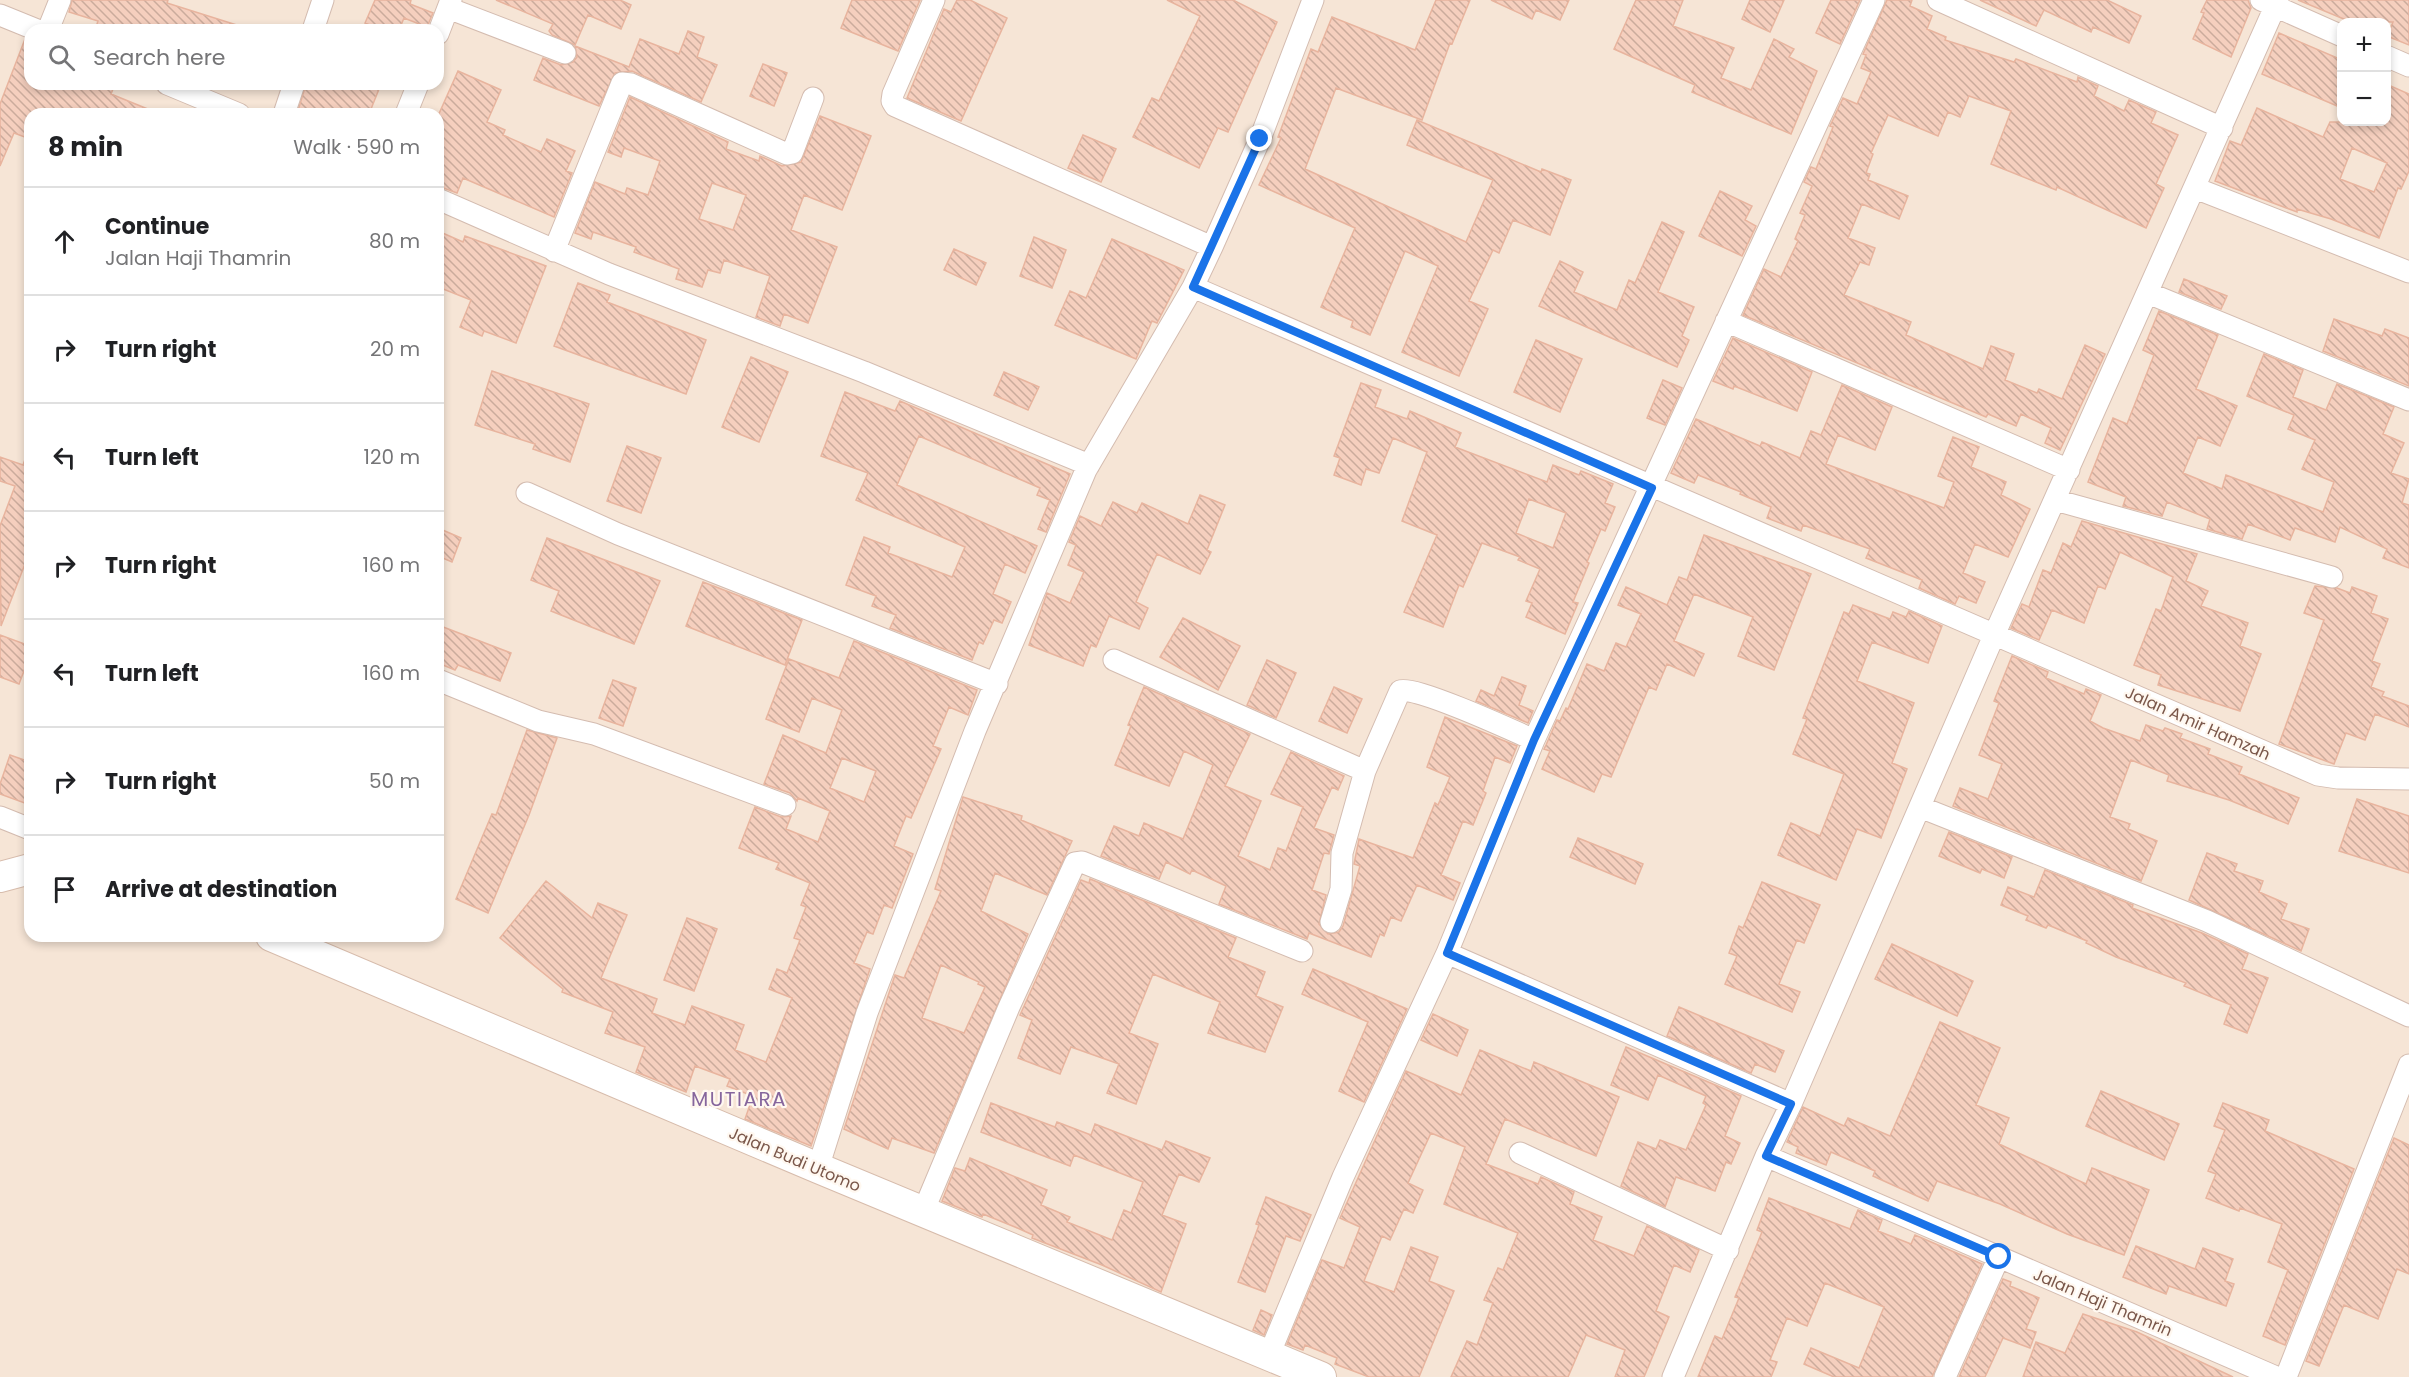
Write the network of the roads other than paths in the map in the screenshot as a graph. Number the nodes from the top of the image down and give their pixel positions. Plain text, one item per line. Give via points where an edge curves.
1 (60, 0) edge
2 (323, 0) edge
3 (934, 0) edge
4 (1313, 0) edge
5 (1874, 0) edge
6 (1938, 0) edge
7 (2272, 2) edge
8 (450, 4) edge
9 (0, 15) edge
10 (50, 24) edge
11 (315, 24) edge
12 (442, 24) edge
13 (24, 25) edge
14 (2337, 34) edge
15 (565, 53) dead end
16 (2391, 58) edge
17 (2409, 66) edge
18 (181, 90) edge
19 (292, 90) edge
20 (416, 90) edge
21 (813, 98) dead end
22 (225, 108) edge
23 (286, 108) edge
24 (408, 108) edge
25 (2222, 128) junction
26 (2195, 188) junction
27 (444, 203) edge
28 (1212, 247) junction
29 (554, 251) junction
30 (2409, 272) edge
31 (1193, 287) junction
32 (2148, 293) junction
33 (1726, 321) junction
34 (2409, 400) edge
35 (1089, 465) junction
36 (2069, 470) junction
37 (1652, 488) junction
38 (527, 493) dead end
39 (2055, 500) junction
40 (2331, 577) dead end
41 (1995, 633) junction
42 (1114, 660) dead end
43 (444, 682) edge
44 (997, 684) junction
45 (1534, 740) junction
46 (1365, 771) junction
47 (2409, 779) edge
48 (785, 805) dead end
49 (1920, 807) junction
50 (0, 817) edge
51 (24, 827) edge
52 (24, 871) edge
53 (0, 877) edge
54 (1331, 922) dead end
55 (285, 942) edge
56 (1302, 951) dead end
57 (1447, 953) junction
58 (2409, 1016) edge
59 (2409, 1065) edge
60 (1791, 1104) junction
61 (1520, 1153) dead end
62 (1766, 1156) junction
63 (818, 1168) junction
64 (923, 1212) junction
65 (1728, 1250) junction
66 (1999, 1257) junction
67 (1269, 1355) junction
68 (1321, 1377) edge
69 (1673, 1377) edge
70 (1945, 1377) edge
71 (2276, 1377) edge
72 (2286, 1377) edge

1 - 10 street
2 - 11 street
3 - 28 street via 893,94 895,106
4 - 28 street via 1260,139
5 - 33 street
6 - 25 street
7 - 14 street
7 - 25 street
8 - 12 street
8 - 15 street
9 - 13 street
16 - 17 street
18 - 22 street
19 - 23 street
20 - 24 street
21 - 29 street via 795,148 787,154 622,83
25 - 26 street
26 - 30 street
26 - 32 street
27 - 29 street
28 - 31 street
29 - 35 street
31 - 35 street
31 - 37 street, Jalan Amir Hamzah
32 - 34 street
32 - 36 street
33 - 36 street
33 - 37 street
35 - 44 street
36 - 39 street
37 - 41 street, Jalan Amir Hamzah
37 - 45 street
38 - 44 street
39 - 40 street
39 - 41 street
41 - 47 street, Jalan Amir Hamzah via 2318,775
41 - 49 street
42 - 46 street
43 - 48 street via 538,721 594,734
44 - 63 street via 909,897
45 - 46 street via 1404,689 1396,695
45 - 57 street
46 - 54 street via 1342,853 1342,880
49 - 58 street via 2207,921
49 - 60 street
50 - 51 street
52 - 53 street
55 - 63 street, Jalan Budi Utomo
56 - 64 street via 1082,862 1075,863 1009,1007
57 - 60 street
57 - 67 street via 1343,1178
59 - 72 street
60 - 62 street
61 - 65 street
62 - 65 street
62 - 66 street, Jalan Haji Thamrin
63 - 64 street, Jalan Budi Utomo
64 - 67 street, Jalan Budi Utomo
65 - 69 street
66 - 70 street
66 - 71 street, Jalan Haji Thamrin
67 - 68 street, Jalan Budi Utomo

